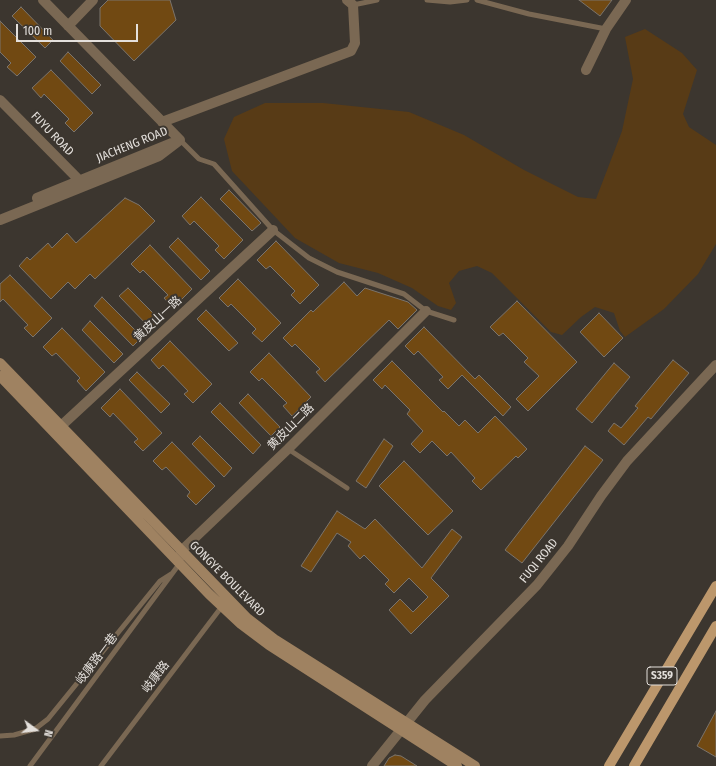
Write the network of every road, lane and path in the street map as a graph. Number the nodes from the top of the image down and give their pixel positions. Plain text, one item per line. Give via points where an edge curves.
1 (43, 0) edge
2 (93, 0) edge
3 (377, 0) edge
4 (427, 0) edge
5 (467, 0) edge
6 (477, 0) edge
7 (626, 0) edge
8 (350, 3) edge
9 (68, 26) junction
10 (606, 29) junction
11 (586, 70) dead end
12 (0, 100) edge
13 (162, 122) junction
14 (180, 140) junction
15 (82, 184) junction
16 (0, 213) edge
17 (0, 220) edge
18 (274, 230) junction
19 (426, 311) junction
20 (454, 320) dead end
21 (0, 363) edge
22 (716, 365) edge
23 (0, 376) edge
24 (61, 426) junction
25 (288, 449) junction
26 (347, 488) dead end
27 (181, 551) junction
28 (177, 567) junction
29 (716, 586) edge
30 (225, 604) junction
31 (716, 626) edge
32 (404, 726) junction
33 (0, 736) edge
34 (635, 765) edge
35 (30, 766) edge
36 (101, 766) edge
37 (372, 766) edge
38 (457, 766) edge
39 (475, 766) edge
40 (609, 766) edge

1 - 9 street
2 - 9 street
3 - 8 lane
4 - 5 lane
6 - 10 lane via 529,14
7 - 10 street
8 - 13 street via 355,42 351,51
9 - 13 street
10 - 11 street
12 - 15 street, FUYU ROAD
13 - 14 street
14 - 15 street, JIACHENG ROAD
14 - 18 lane via 200,159 214,164
15 - 16 street, JIACHENG ROAD
15 - 17 street, JIACHENG ROAD
18 - 19 lane via 309,258 337,272 404,294
18 - 24 street, 黄皮山一路
19 - 20 lane
19 - 25 street, 黄皮山二路
21 - 24 street, GONGYE BOULEVARD
22 - 32 street, FUQI ROAD via 627,461 568,546 537,585 440,684
23 - 28 street, GONGYE BOULEVARD
24 - 27 street, GONGYE BOULEVARD
25 - 26 lane
25 - 27 street, 黄皮山二路
27 - 28 street
27 - 30 street, GONGYE BOULEVARD
28 - 30 street, GONGYE BOULEVARD
28 - 33 lane via 160,582 48,719 35,729
28 - 35 lane, 岐康路一巷
29 - 40 main road, S359
30 - 32 street, GONGYE BOULEVARD via 241,624 269,645
30 - 36 lane, 岐康路
31 - 34 main road, S359
32 - 37 street, FUQI ROAD
32 - 38 street, GONGYE BOULEVARD
32 - 39 street, GONGYE BOULEVARD

